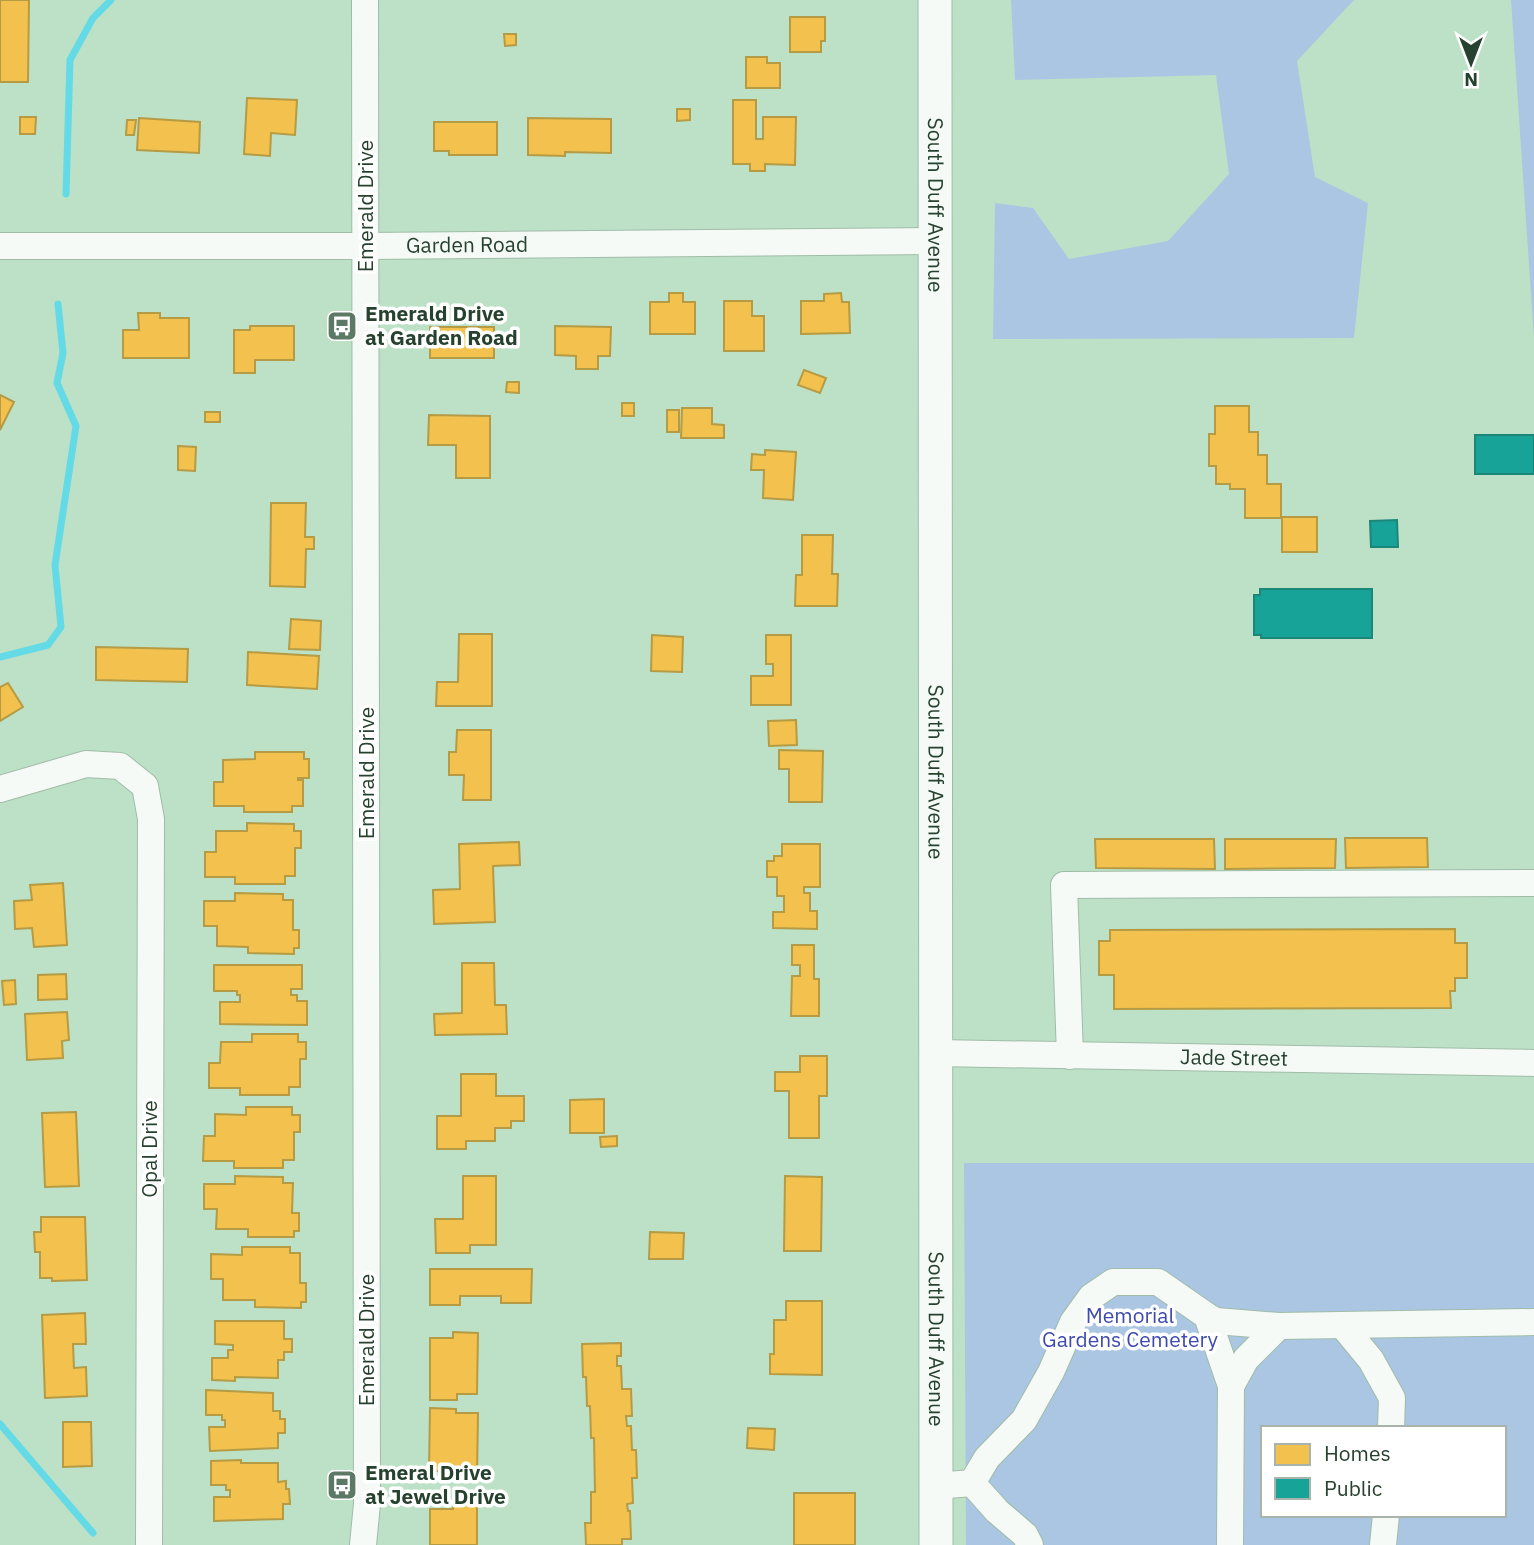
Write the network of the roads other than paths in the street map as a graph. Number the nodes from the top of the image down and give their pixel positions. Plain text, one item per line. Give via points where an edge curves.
1 (365, 0) edge
2 (935, 0) edge
3 (935, 242) junction
4 (0, 246) edge
5 (366, 246) junction
6 (0, 789) edge
7 (1534, 883) edge
8 (935, 1053) junction
9 (1070, 1056) junction
10 (1534, 1063) edge
11 (1208, 1316) junction
12 (1534, 1322) edge
13 (1279, 1326) junction
14 (1343, 1326) junction
15 (1231, 1386) junction
16 (1391, 1426) edge
17 (972, 1483) junction
18 (936, 1486) junction
19 (1386, 1517) edge
20 (149, 1545) edge
21 (363, 1545) edge
22 (936, 1545) edge
23 (1030, 1545) edge
24 (1230, 1545) edge
25 (1383, 1545) edge

1 - 5 street, Emerald Drive
2 - 3 main road, South Duff Avenue
3 - 5 street, Garden Road
3 - 8 main road, South Duff Avenue
4 - 5 street, Garden Road
5 - 21 street, Emerald Drive via 367,1504
6 - 20 street, Opal Drive via 86,764 120,766 145,786 151,819
7 - 9 street via 1064,885
8 - 9 street, Jade Street
8 - 18 main road, South Duff Avenue
9 - 10 street, Jade Street
11 - 13 street via 1216,1321
11 - 15 street
11 - 17 street via 1158,1282 1113,1282 1091,1297 1073,1322 1024,1420 987,1458
12 - 14 street
13 - 14 street
13 - 15 street via 1246,1359
14 - 16 street via 1371,1360 1392,1398
15 - 24 street
17 - 18 street
17 - 23 street
18 - 22 main road, South Duff Avenue
19 - 25 street

